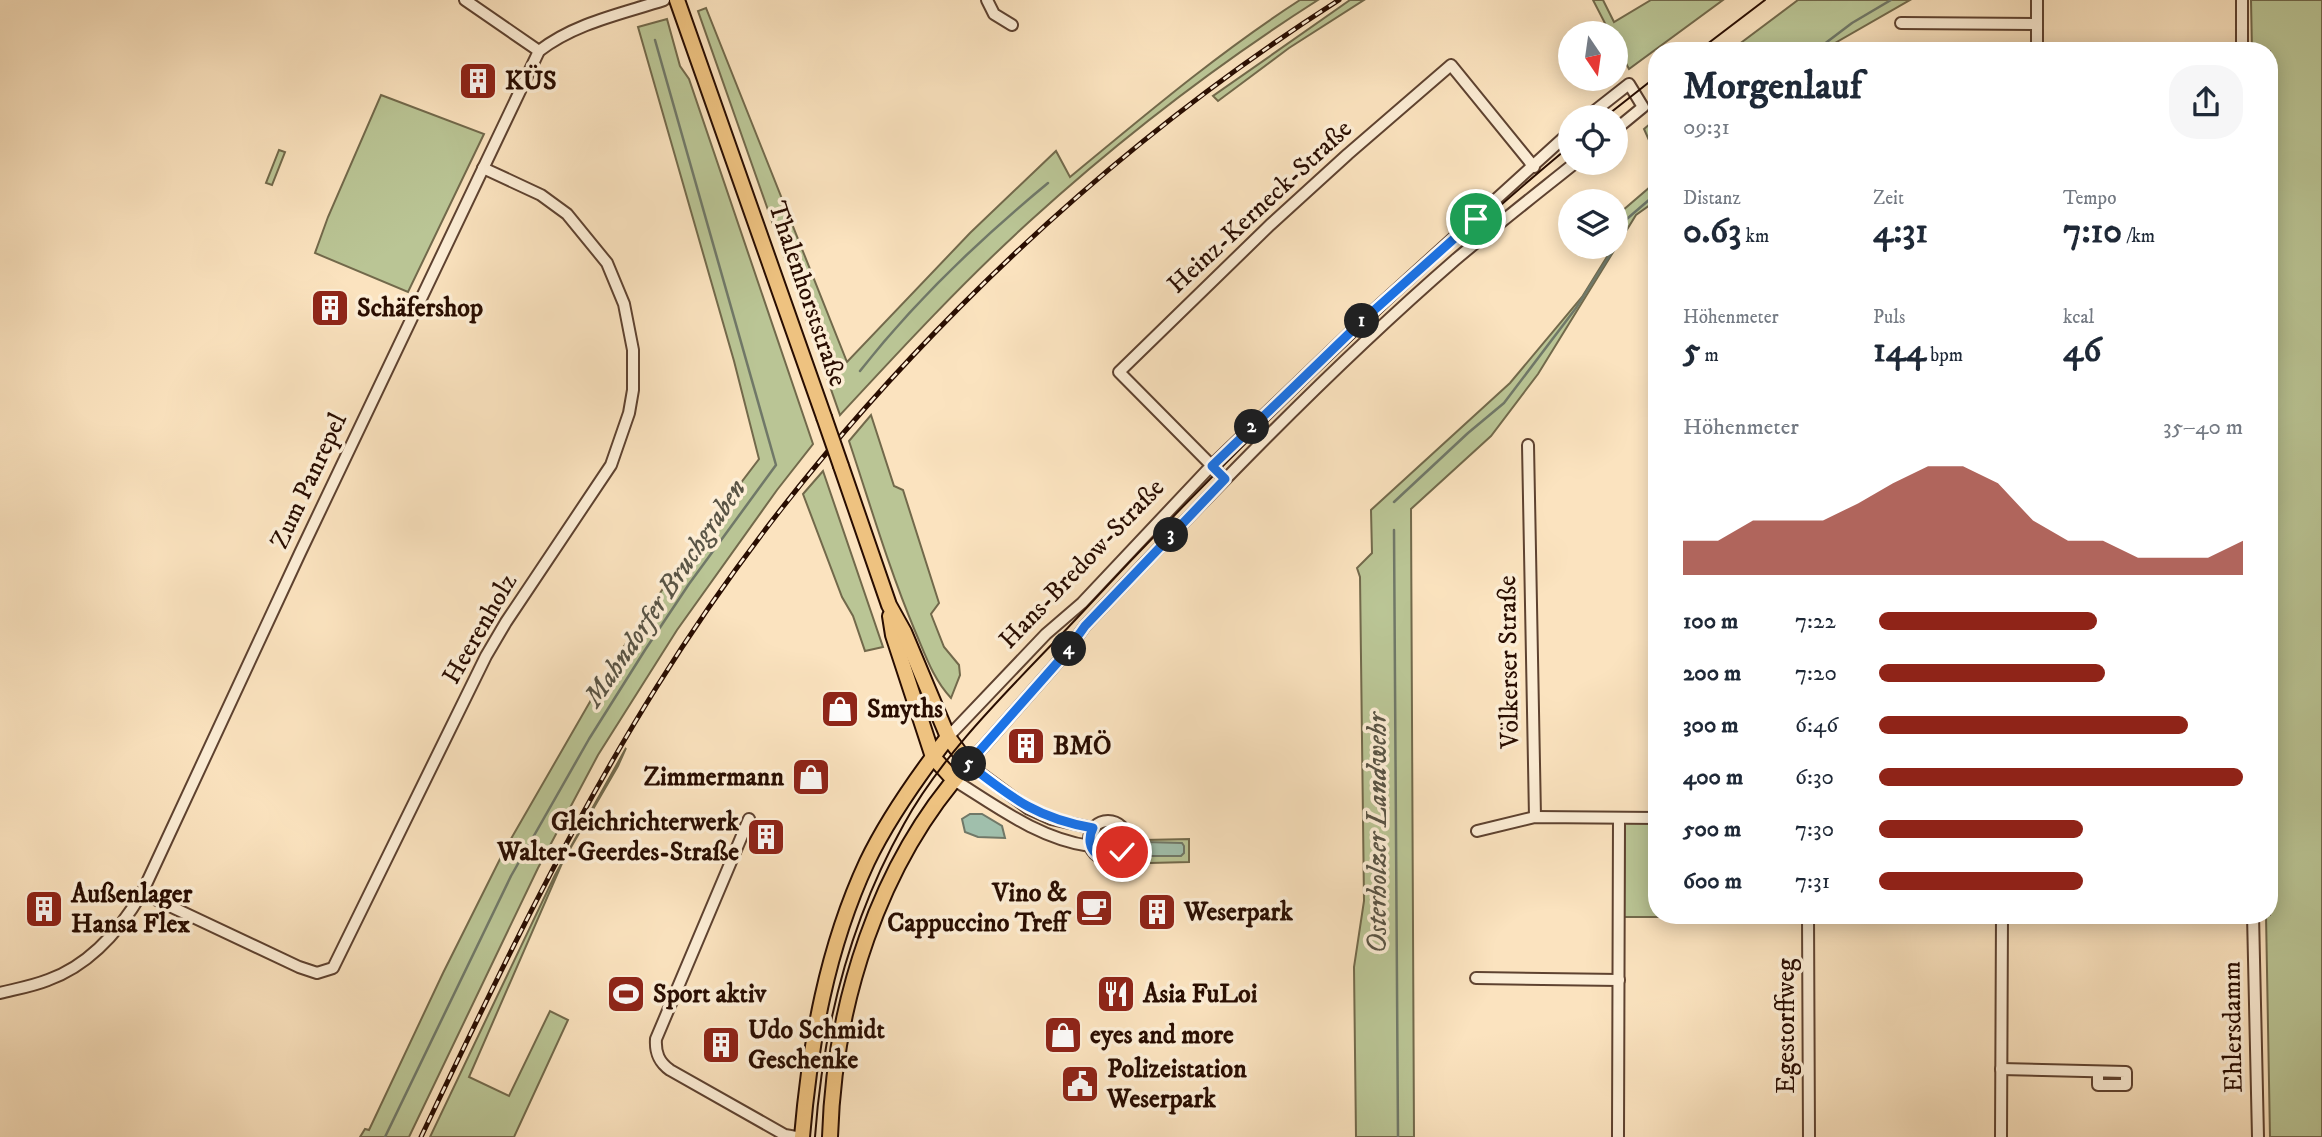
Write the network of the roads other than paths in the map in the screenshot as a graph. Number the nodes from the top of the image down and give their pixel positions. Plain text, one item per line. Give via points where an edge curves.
1 (465, 0) edge
2 (664, 0) edge
3 (677, 0) edge
4 (987, 0) edge
5 (2037, 0) edge
6 (2242, 0) edge
7 (1901, 23) dead end
8 (2037, 24) junction
9 (1012, 25) dead end
10 (2037, 42) edge
11 (2242, 42) edge
12 (539, 51) junction
13 (1602, 105) edge
14 (1628, 119) edge
15 (1558, 144) edge
16 (1534, 167) junction
17 (483, 168) junction
18 (1558, 175) edge
19 (1528, 445) dead end
20 (1212, 466) junction
21 (1225, 479) junction
22 (889, 605) junction
23 (948, 737) junction
24 (933, 757) junction
25 (968, 764) junction
26 (954, 780) junction
27 (1535, 817) junction
28 (1648, 817) edge
29 (1619, 818) junction
30 (749, 819) dead end
31 (1093, 828) junction
32 (1477, 831) dead end
33 (1090, 846) junction
34 (142, 893) junction
35 (1808, 924) edge
36 (2002, 924) edge
37 (2253, 924) edge
38 (1476, 978) dead end
39 (1619, 980) junction
40 (0, 993) edge
41 (2001, 1069) junction
42 (2098, 1072) dead end
43 (796, 1137) edge
44 (802, 1137) edge
45 (830, 1137) edge
46 (1618, 1137) edge
47 (1809, 1137) edge
48 (2001, 1137) edge
49 (2258, 1137) edge

1 - 12 street
2 - 12 street via 578,27
3 - 22 main road, Thalenhorststraße, bridge
4 - 9 street via 994,14
5 - 8 street
6 - 11 street
7 - 8 street
8 - 10 street
12 - 17 street, Zum Panrepel
13 - 14 street via 1629,84 1643,107
15 - 16 street, Hans-Bredow-Straße
16 - 20 street, Hans-Bredow-Straße via 1361,322
16 - 20 street, Heinz-Kerneck-Straße via 1451,65 1270,225 1119,372
17 - 34 street, Zum Panrepel
17 - 34 street, Heerenholz via 541,195 567,214 607,263 624,304 633,350 629,413 611,465 486,656 333,968 317,973 299,967
18 - 21 street, Hans-Bredow-Straße via 1454,261
19 - 27 street, Völkerser Straße
20 - 21 street, Heinz-Kerneck-Straße
20 - 23 street, Hans-Bredow-Straße
21 - 25 street, Hans-Bredow-Straße via 1085,626
22 - 23 main road, Thalenhorststraße
22 - 24 main road, Thalenhorststraße via 893,635
23 - 24 main road, Hans-Bredow-Straße
23 - 25 main road, Thalenhorststraße
24 - 26 main road
24 - 44 main road, Hans-Bredow-Straße via 868,860 845,920 818,1016
25 - 26 main road, Hans-Bredow-Straße
25 - 31 street via 1029,809
26 - 33 street via 1015,819 1051,836
26 - 45 main road, Hans-Bredow-Straße via 895,874 862,951 838,1047
27 - 29 street
27 - 32 street
28 - 29 street
29 - 39 street
30 - 43 street via 655,1049 670,1070
31 - 33 street
31 - 33 street via 1113,821 1125,832 1127,842 1113,858 1099,857
34 - 40 street, Zum Panrepel via 116,932 77,965 48,980
35 - 47 street, Egestorffweg
36 - 41 street
37 - 49 street, Ehlersdamm
38 - 39 street
39 - 46 street
41 - 42 street
41 - 48 street

